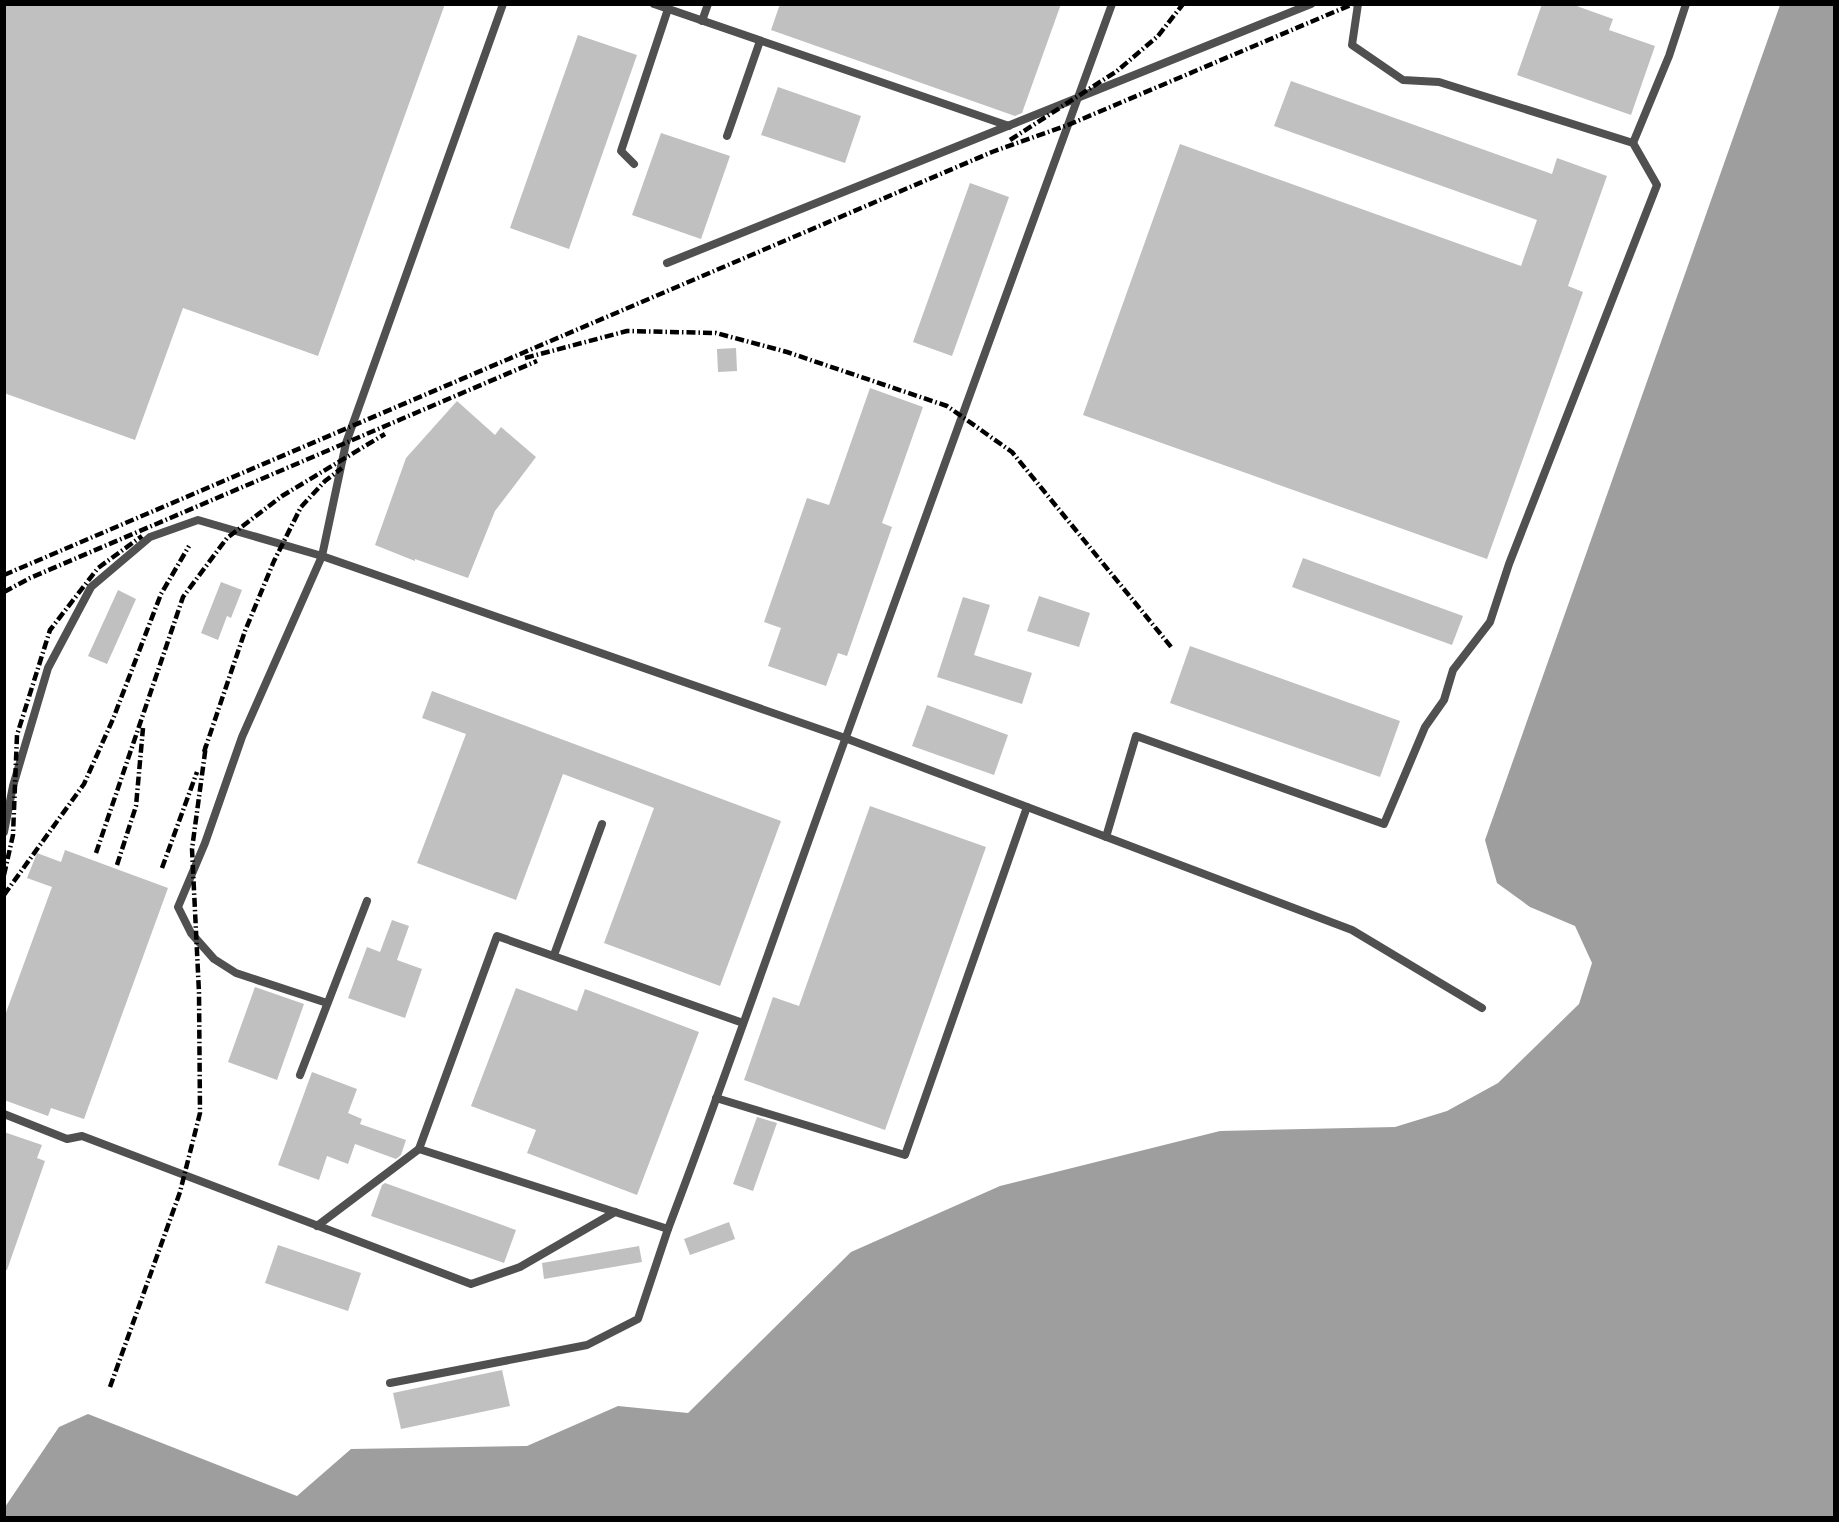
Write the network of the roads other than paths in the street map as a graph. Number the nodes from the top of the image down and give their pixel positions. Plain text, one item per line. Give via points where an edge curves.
1 (503, 4) edge
2 (654, 4) edge
3 (708, 4) edge
4 (1112, 4) edge
5 (1311, 4) edge
6 (1358, 4) edge
7 (1686, 4) edge
8 (668, 9) junction
9 (702, 21) junction
10 (760, 41) junction
11 (1078, 98) junction
12 (1009, 126) junction
13 (727, 136) dead end
14 (1633, 143) junction
15 (634, 164) dead end
16 (667, 263) dead end
17 (322, 556) junction
18 (845, 738) junction
19 (1027, 807) junction
20 (603, 824) dead end
21 (4, 832) edge
22 (1106, 837) junction
23 (366, 901) dead end
24 (554, 955) junction
25 (327, 1003) junction
26 (1482, 1008) dead end
27 (743, 1023) junction
28 (300, 1074) dead end
29 (716, 1098) junction
30 (4, 1114) edge
31 (419, 1149) junction
32 (615, 1212) junction
33 (317, 1226) junction
34 (668, 1229) junction
35 (390, 1383) dead end

1 - 17 lane via 346,443
2 - 8 lane
3 - 9 lane
4 - 11 lane
5 - 11 lane
6 - 14 lane via 1352,45 1402,80 1439,82
7 - 14 lane
8 - 9 lane
8 - 15 lane via 621,151
9 - 10 lane
10 - 12 lane
10 - 13 lane
11 - 12 lane
11 - 18 lane
12 - 16 lane
14 - 22 lane via 1657,185 1490,622 1453,670 1444,700 1425,727 1384,824 1136,736
17 - 18 lane
17 - 21 lane via 198,520 150,537 90,587 48,668 13,786
17 - 25 lane via 242,737 178,907 191,933 214,959 236,973
18 - 19 lane
18 - 27 lane
19 - 22 lane
19 - 29 lane via 905,1155
20 - 24 lane
22 - 26 lane via 1352,930
23 - 25 lane
24 - 27 lane
24 - 31 lane via 497,936
25 - 28 lane
27 - 29 lane
29 - 34 lane
30 - 33 lane via 68,1140 82,1136
31 - 32 lane
31 - 33 lane
32 - 33 lane via 520,1267 471,1284
32 - 34 lane
34 - 35 lane via 638,1319 587,1345

